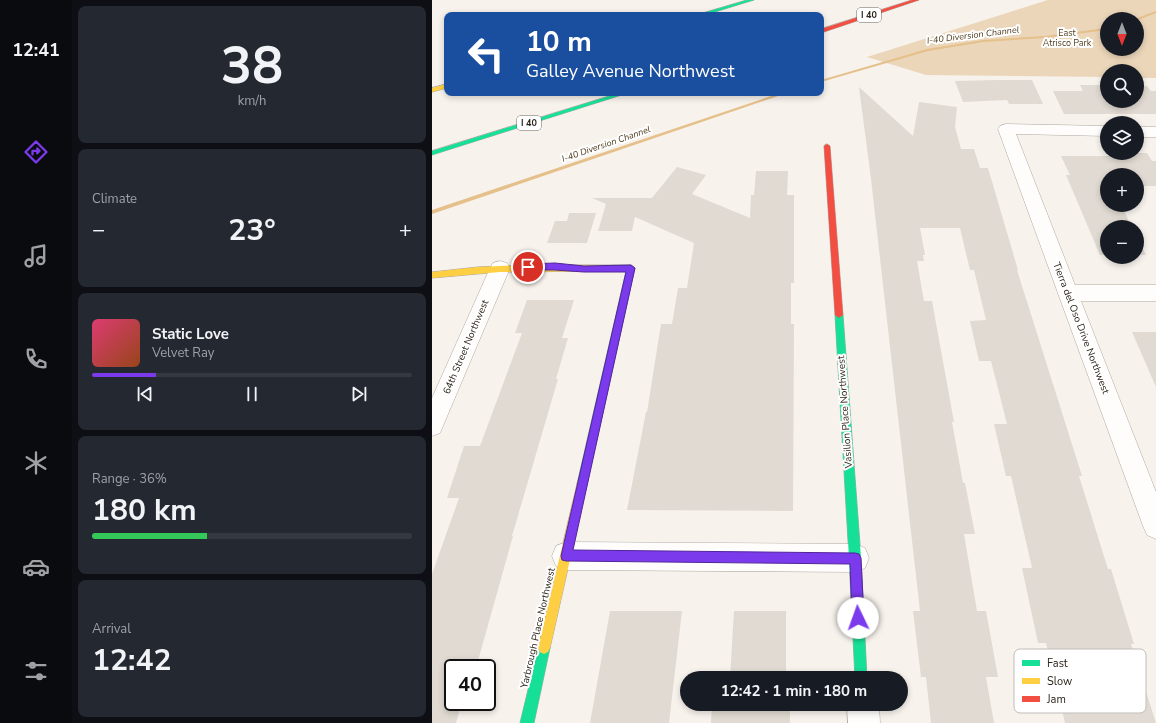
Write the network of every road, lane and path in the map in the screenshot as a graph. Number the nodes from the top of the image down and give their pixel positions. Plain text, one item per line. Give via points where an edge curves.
1 (752, 0) edge
2 (917, 0) edge
3 (709, 12) edge
4 (824, 30) edge
5 (444, 87) edge
6 (432, 90) edge
7 (615, 96) edge
8 (1100, 131) edge
9 (1144, 132) edge
10 (1156, 132) edge
11 (827, 146) dead end
12 (432, 153) edge
13 (500, 268) junction
14 (432, 275) edge
15 (1068, 293) junction
16 (1156, 293) edge
17 (432, 425) edge
18 (1156, 526) edge
19 (566, 556) junction
20 (855, 558) junction
21 (861, 671) edge
22 (863, 711) edge
23 (527, 723) edge
24 (864, 723) edge

1 - 3 main road
2 - 4 main road, I 40
5 - 6 main road
7 - 12 main road, I 40
8 - 15 street, Tierra del Oso Drive Northwest via 1006,129
9 - 10 street
11 - 20 main road, Vasilion Place Northwest
13 - 14 main road
13 - 17 street, 64th Street Northwest
13 - 19 main road, Yarbrough Place Northwest via 631,268
15 - 16 street
15 - 18 street, Tierra del Oso Drive Northwest
19 - 20 street
19 - 23 main road, Yarbrough Place Northwest
20 - 21 main road, Vasilion Place Northwest
22 - 24 street

